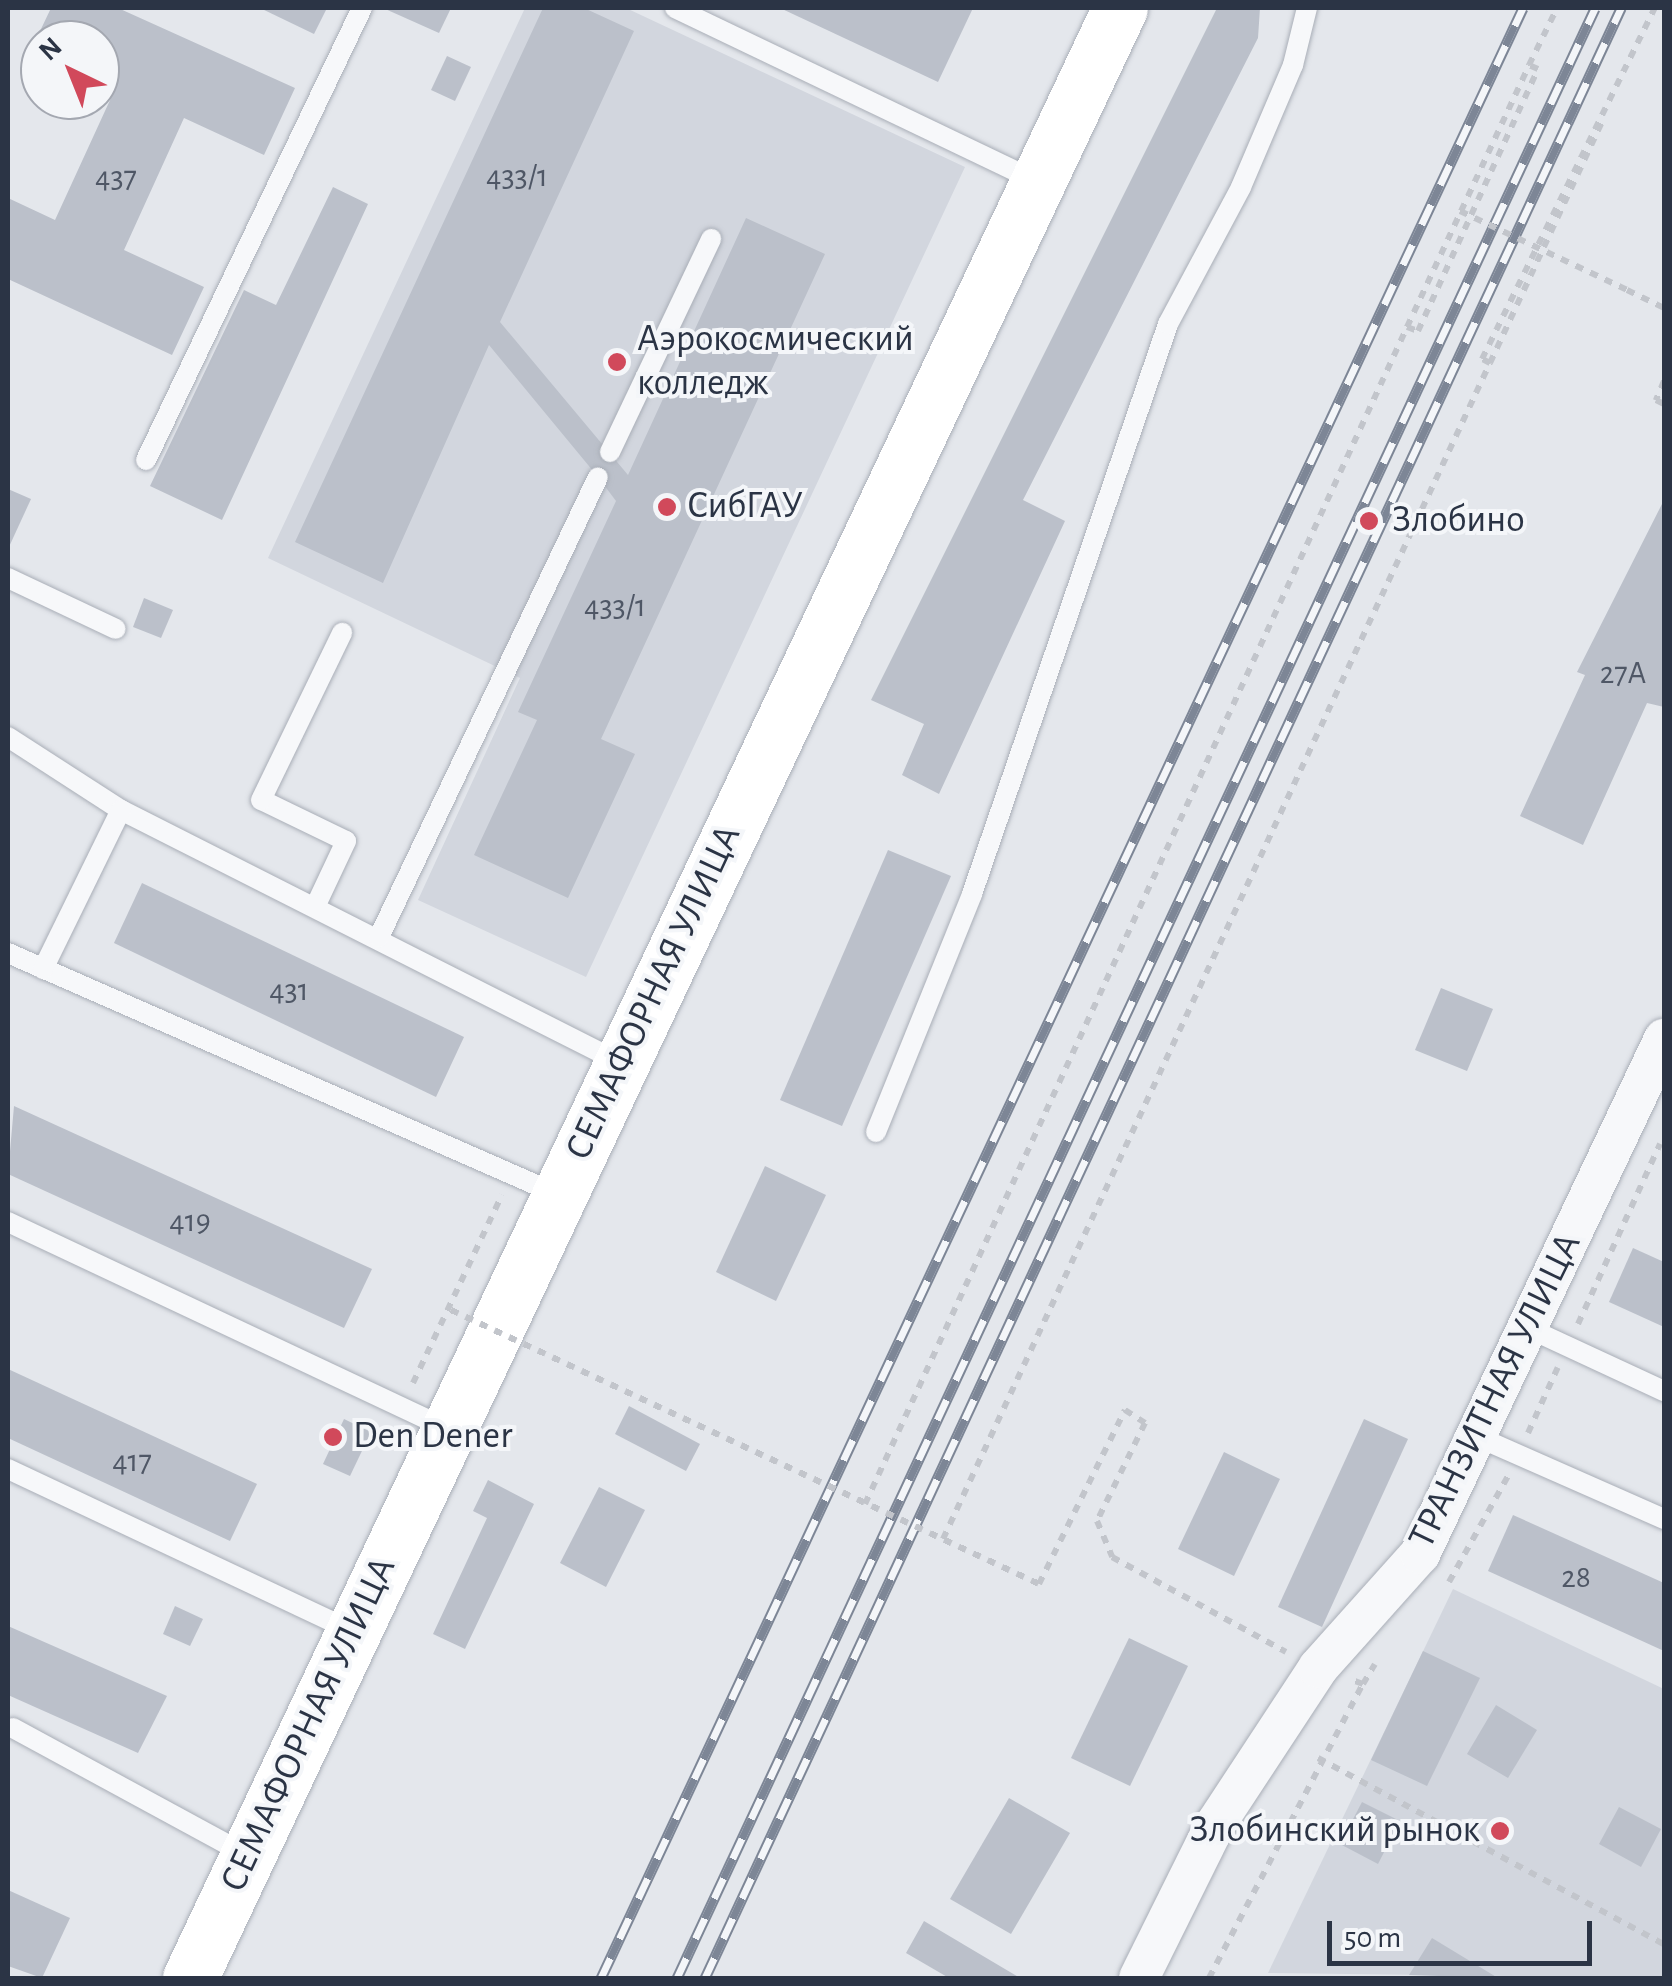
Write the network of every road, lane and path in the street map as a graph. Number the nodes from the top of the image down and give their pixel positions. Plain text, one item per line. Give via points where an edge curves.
1 (362, 8) edge
2 (676, 8) edge
3 (1120, 8) edge
4 (1307, 8) edge
5 (1556, 8) edge
6 (1654, 8) edge
7 (1529, 65) junction
8 (1602, 120) junction
9 (1036, 181) junction
10 (1460, 211) junction
11 (711, 238) dead end
12 (1543, 250) junction
13 (1664, 308) edge
14 (1407, 326) junction
15 (1490, 363) junction
16 (1664, 382) edge
17 (1664, 404) edge
18 (610, 452) dead end
19 (146, 460) dead end
20 (598, 477) dead end
21 (8, 578) edge
22 (116, 629) dead end
23 (342, 633) dead end
24 (8, 737) edge
25 (121, 810) junction
26 (315, 907) junction
27 (380, 937) junction
28 (8, 953) edge
29 (42, 969) junction
30 (1663, 1047) edge
31 (620, 1062) junction
32 (876, 1132) dead end
33 (560, 1195) junction
34 (500, 1200) dead end
35 (8, 1222) edge
36 (450, 1310) junction
37 (1528, 1328) junction
38 (412, 1385) dead end
39 (1664, 1390) edge
40 (448, 1428) junction
41 (1478, 1437) junction
42 (8, 1470) edge
43 (865, 1504) junction
44 (1664, 1519) edge
45 (943, 1540) junction
46 (353, 1631) junction
47 (1318, 1668) junction
48 (13, 1728) dead end
49 (1318, 1758) junction
50 (247, 1856) junction
51 (1664, 1944) edge
52 (190, 1978) edge
53 (1140, 1978) edge
54 (1209, 1978) edge

1 - 19 lane
2 - 9 lane
3 - 9 highway, СЕМАФОРНАЯ УЛИЦА
4 - 32 lane via 1294,65 1242,187 1168,324 972,894
5 - 7 path
6 - 8 path
7 - 10 path
7 - 14 path via 1538,70 1418,331
8 - 12 path
8 - 15 path via 1595,117 1482,359
9 - 31 highway, СЕМАФОРНАЯ УЛИЦА
10 - 12 path, bridge
10 - 14 path
11 - 18 lane
12 - 13 path, bridge
12 - 15 path
14 - 43 path
15 - 45 path
16 - 17 path via 1656,400
20 - 27 lane
21 - 22 lane
23 - 26 lane via 261,800 346,841
24 - 25 lane
25 - 26 lane
25 - 29 lane
26 - 27 lane
27 - 31 lane
28 - 29 lane
29 - 33 lane
30 - 37 street, ТРАНЗИТНАЯ УЛИЦА
31 - 33 highway, СЕМАФОРНАЯ УЛИЦА
33 - 40 highway, СЕМАФОРНАЯ УЛИЦА
34 - 36 path
35 - 40 lane
36 - 38 path
36 - 43 path, bridge
37 - 39 lane
37 - 41 street, ТРАНЗИТНАЯ УЛИЦА
40 - 46 highway, СЕМАФОРНАЯ УЛИЦА
41 - 44 lane
41 - 47 street, ТРАНЗИТНАЯ УЛИЦА via 1420,1554
42 - 46 lane
43 - 45 path, bridge
45 - 47 path, bridge via 1039,1584 1125,1410 1145,1423 1098,1521 1112,1557
46 - 50 highway, СЕМАФОРНАЯ УЛИЦА
47 - 49 path via 1363,1684
47 - 53 street, ТРАНЗИТНАЯ УЛИЦА via 1215,1825
48 - 50 lane
49 - 51 path
49 - 54 path
50 - 52 highway, СЕМАФОРНАЯ УЛИЦА

